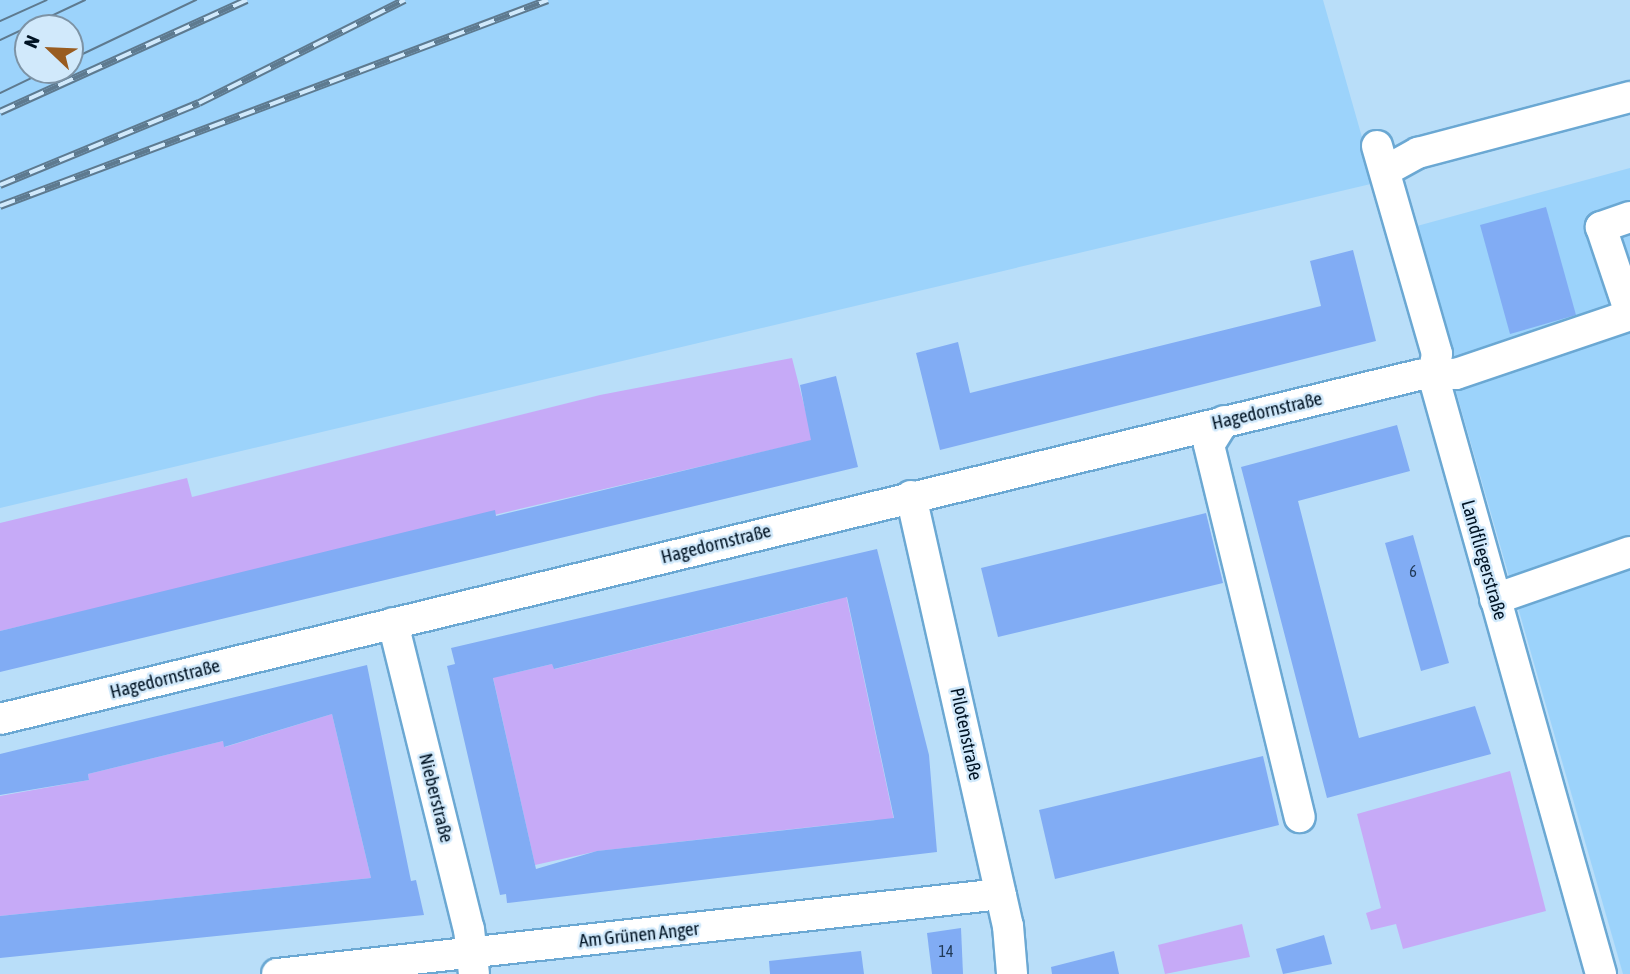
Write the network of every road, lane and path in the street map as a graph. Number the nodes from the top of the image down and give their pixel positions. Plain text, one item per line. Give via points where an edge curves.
1 (1630, 97) edge
2 (1630, 217) edge
3 (1630, 314) edge
4 (1433, 375) junction
5 (1224, 421) junction
6 (911, 496) junction
7 (1630, 552) edge
8 (1494, 598) junction
9 (393, 623) junction
10 (0, 719) edge
11 (1300, 817) dead end
12 (1001, 894) junction
13 (473, 963) edge
14 (277, 974) edge
15 (1012, 974) edge
16 (1601, 974) edge

1 - 4 street, Landfliegerstraße via 1381,159 1437,354
2 - 3 street via 1601,228
3 - 4 street, Hagedornstraße via 1456,374
4 - 5 street, Hagedornstraße
4 - 8 street, Landfliegerstraße
5 - 6 street, Hagedornstraße
5 - 11 street via 1209,445
6 - 9 street, Hagedornstraße
6 - 12 street, Pilotenstraße
7 - 8 street
8 - 16 street, Landfliegerstraße
9 - 10 street, Hagedornstraße
9 - 13 street, Nieberstraße
12 - 13 street, Am Grünen Anger
12 - 15 street, Pilotenstraße
13 - 14 street, Am Grünen Anger

